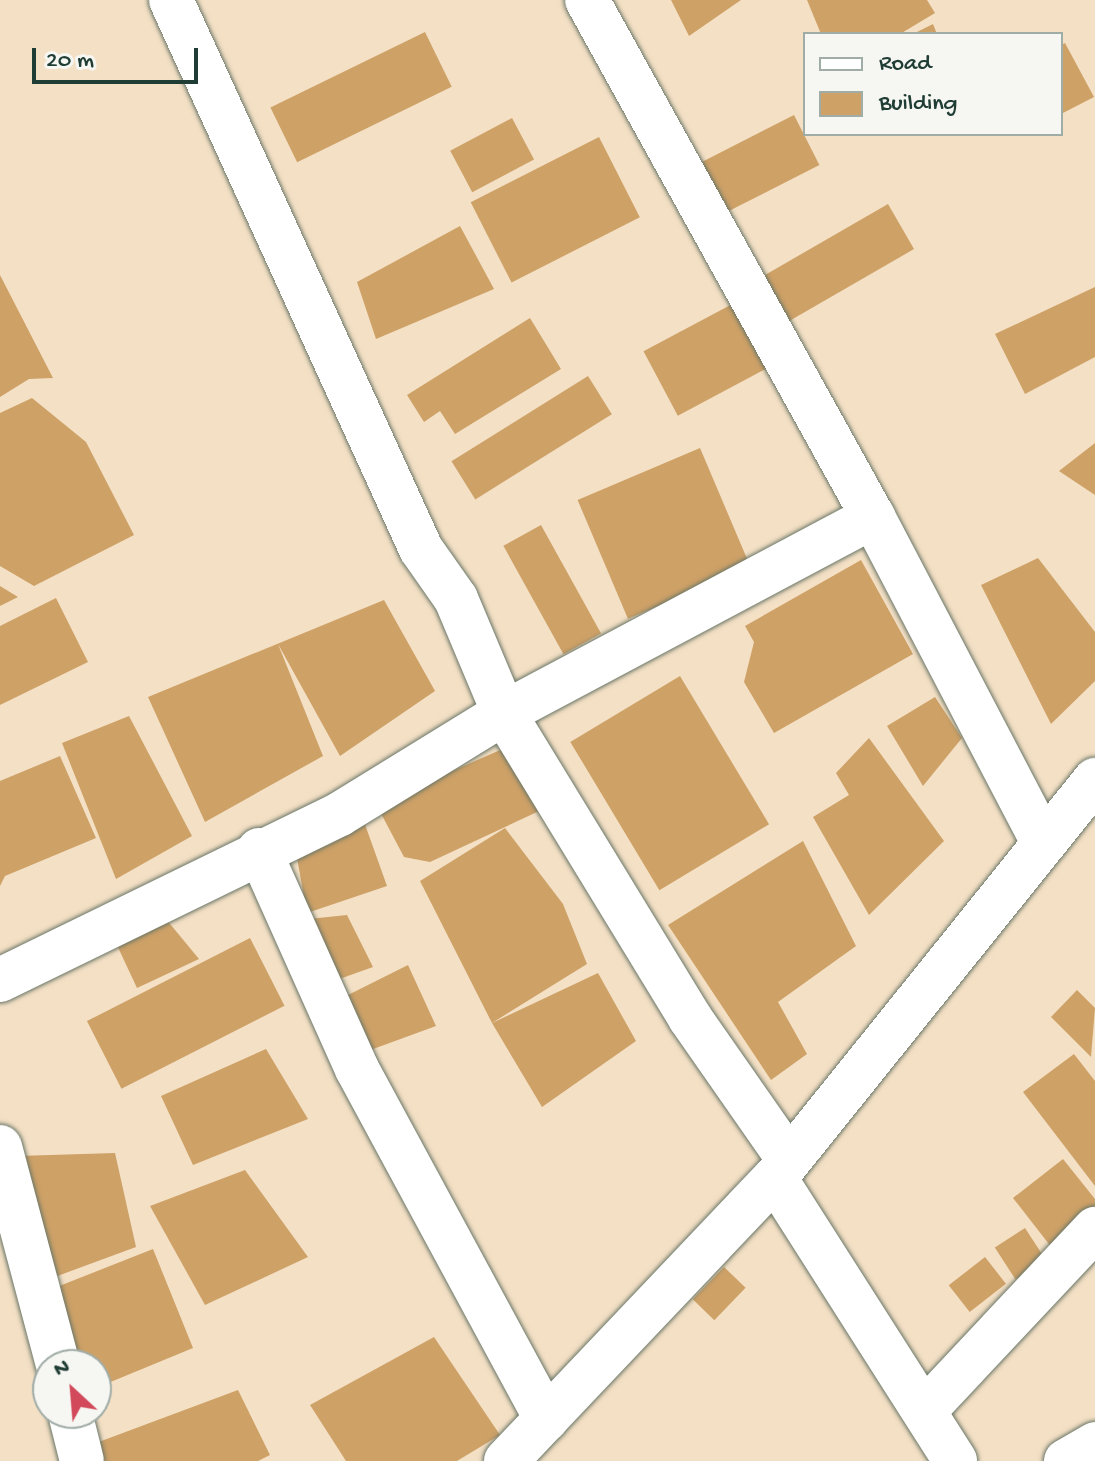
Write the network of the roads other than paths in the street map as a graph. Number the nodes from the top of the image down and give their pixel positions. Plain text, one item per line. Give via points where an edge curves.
1 (171, 0) edge
2 (587, 0) edge
3 (873, 517) junction
4 (504, 713) junction
5 (1095, 780) edge
6 (1043, 842) junction
7 (259, 850) junction
8 (0, 980) edge
9 (0, 1147) edge
10 (781, 1168) junction
11 (1095, 1229) edge
12 (54, 1349) edge
13 (924, 1411) junction
14 (546, 1419) junction
15 (74, 1429) edge
16 (1095, 1444) edge
17 (82, 1461) edge
18 (506, 1461) edge
19 (955, 1461) edge
20 (1066, 1461) edge

1 - 4 street via 421,549 456,599
2 - 3 street
3 - 4 street
3 - 6 street
4 - 7 street via 340,814
4 - 10 street
5 - 6 street
6 - 10 street
7 - 8 street
7 - 14 street via 357,1069
9 - 12 street
10 - 13 street
10 - 14 street
11 - 13 street
13 - 19 street
14 - 18 street
15 - 17 street
16 - 20 street

